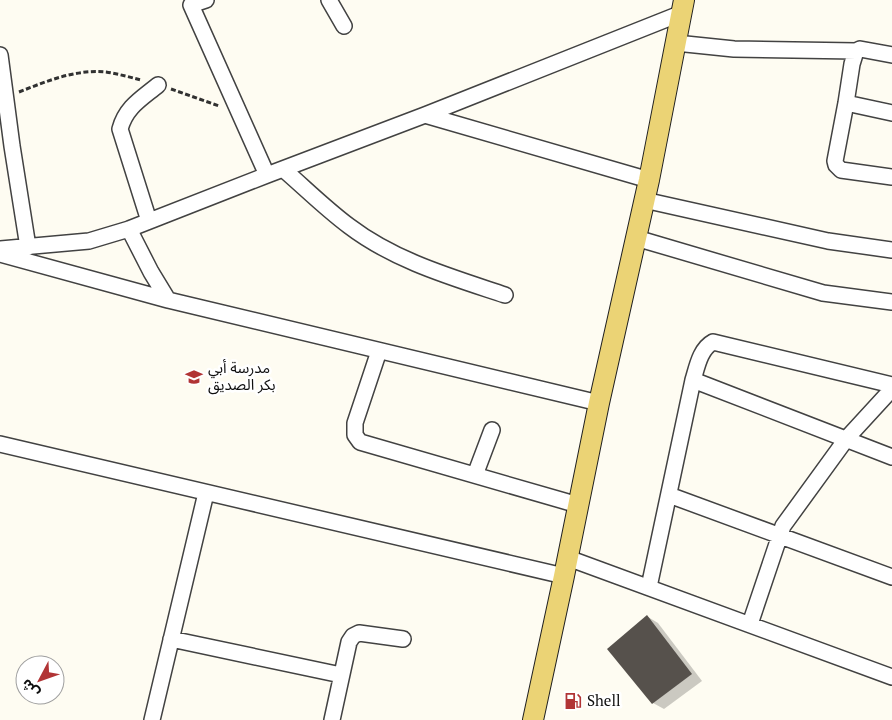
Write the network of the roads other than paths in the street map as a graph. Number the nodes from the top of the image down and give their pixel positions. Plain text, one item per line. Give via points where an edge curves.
1 (206, 0) edge
2 (329, 0) edge
3 (190, 3) edge
4 (683, 7) edge
5 (344, 26) dead end
6 (676, 43) junction
7 (856, 51) junction
8 (0, 55) edge
9 (892, 55) edge
10 (158, 85) road end
11 (846, 103) junction
12 (892, 113) edge
13 (424, 115) junction
14 (283, 169) junction
15 (267, 174) junction
16 (892, 177) edge
17 (649, 180) junction
18 (644, 200) junction
19 (149, 221) junction
20 (129, 229) junction
21 (636, 238) junction
22 (28, 247) junction
23 (0, 249) edge
24 (892, 250) edge
25 (0, 254) edge
26 (505, 295) dead end
27 (168, 300) junction
28 (892, 302) edge
29 (378, 351) junction
30 (692, 380) junction
31 (892, 385) edge
32 (892, 389) edge
33 (599, 403) junction
34 (492, 430) dead end
35 (847, 438) junction
36 (0, 444) edge
37 (892, 457) edge
38 (475, 475) junction
39 (206, 493) junction
40 (669, 495) junction
41 (578, 505) junction
42 (780, 535) junction
43 (566, 567) junction
44 (892, 577) edge
45 (649, 587) junction
46 (750, 624) junction
47 (171, 639) junction
48 (404, 639) dead end
49 (341, 675) junction
50 (892, 677) edge
51 (152, 720) edge
52 (332, 720) edge
53 (533, 720) edge

1 - 3 street
2 - 5 street
3 - 15 street
4 - 6 main road
4 - 13 street
6 - 7 street via 734,49
6 - 17 main road
7 - 9 street
7 - 11 street
8 - 22 street
10 - 19 street via 130,107 120,130
11 - 12 street
11 - 16 street via 836,165 841,170
13 - 14 street
13 - 17 street
14 - 15 street
14 - 26 street via 349,226 388,250 425,268
15 - 19 street
17 - 18 main road
18 - 21 main road
18 - 24 street via 828,240
19 - 20 street
20 - 22 street via 89,241
20 - 27 street
21 - 28 street via 823,293
21 - 33 main road
22 - 23 street
25 - 27 street
27 - 29 street
29 - 33 street
29 - 38 street via 355,423 355,434 360,442
30 - 31 street via 700,357 713,342
30 - 35 street
30 - 40 street
32 - 35 street
33 - 41 main road
34 - 38 street
35 - 37 street
35 - 42 street via 783,526
36 - 39 street
38 - 41 street
39 - 43 street
39 - 47 street
40 - 42 street
40 - 45 street
41 - 43 main road
42 - 44 street
42 - 46 street
43 - 45 street
43 - 53 main road
45 - 46 street
46 - 50 street
47 - 49 street
47 - 51 street
48 - 49 street via 360,633 353,636
49 - 52 street

